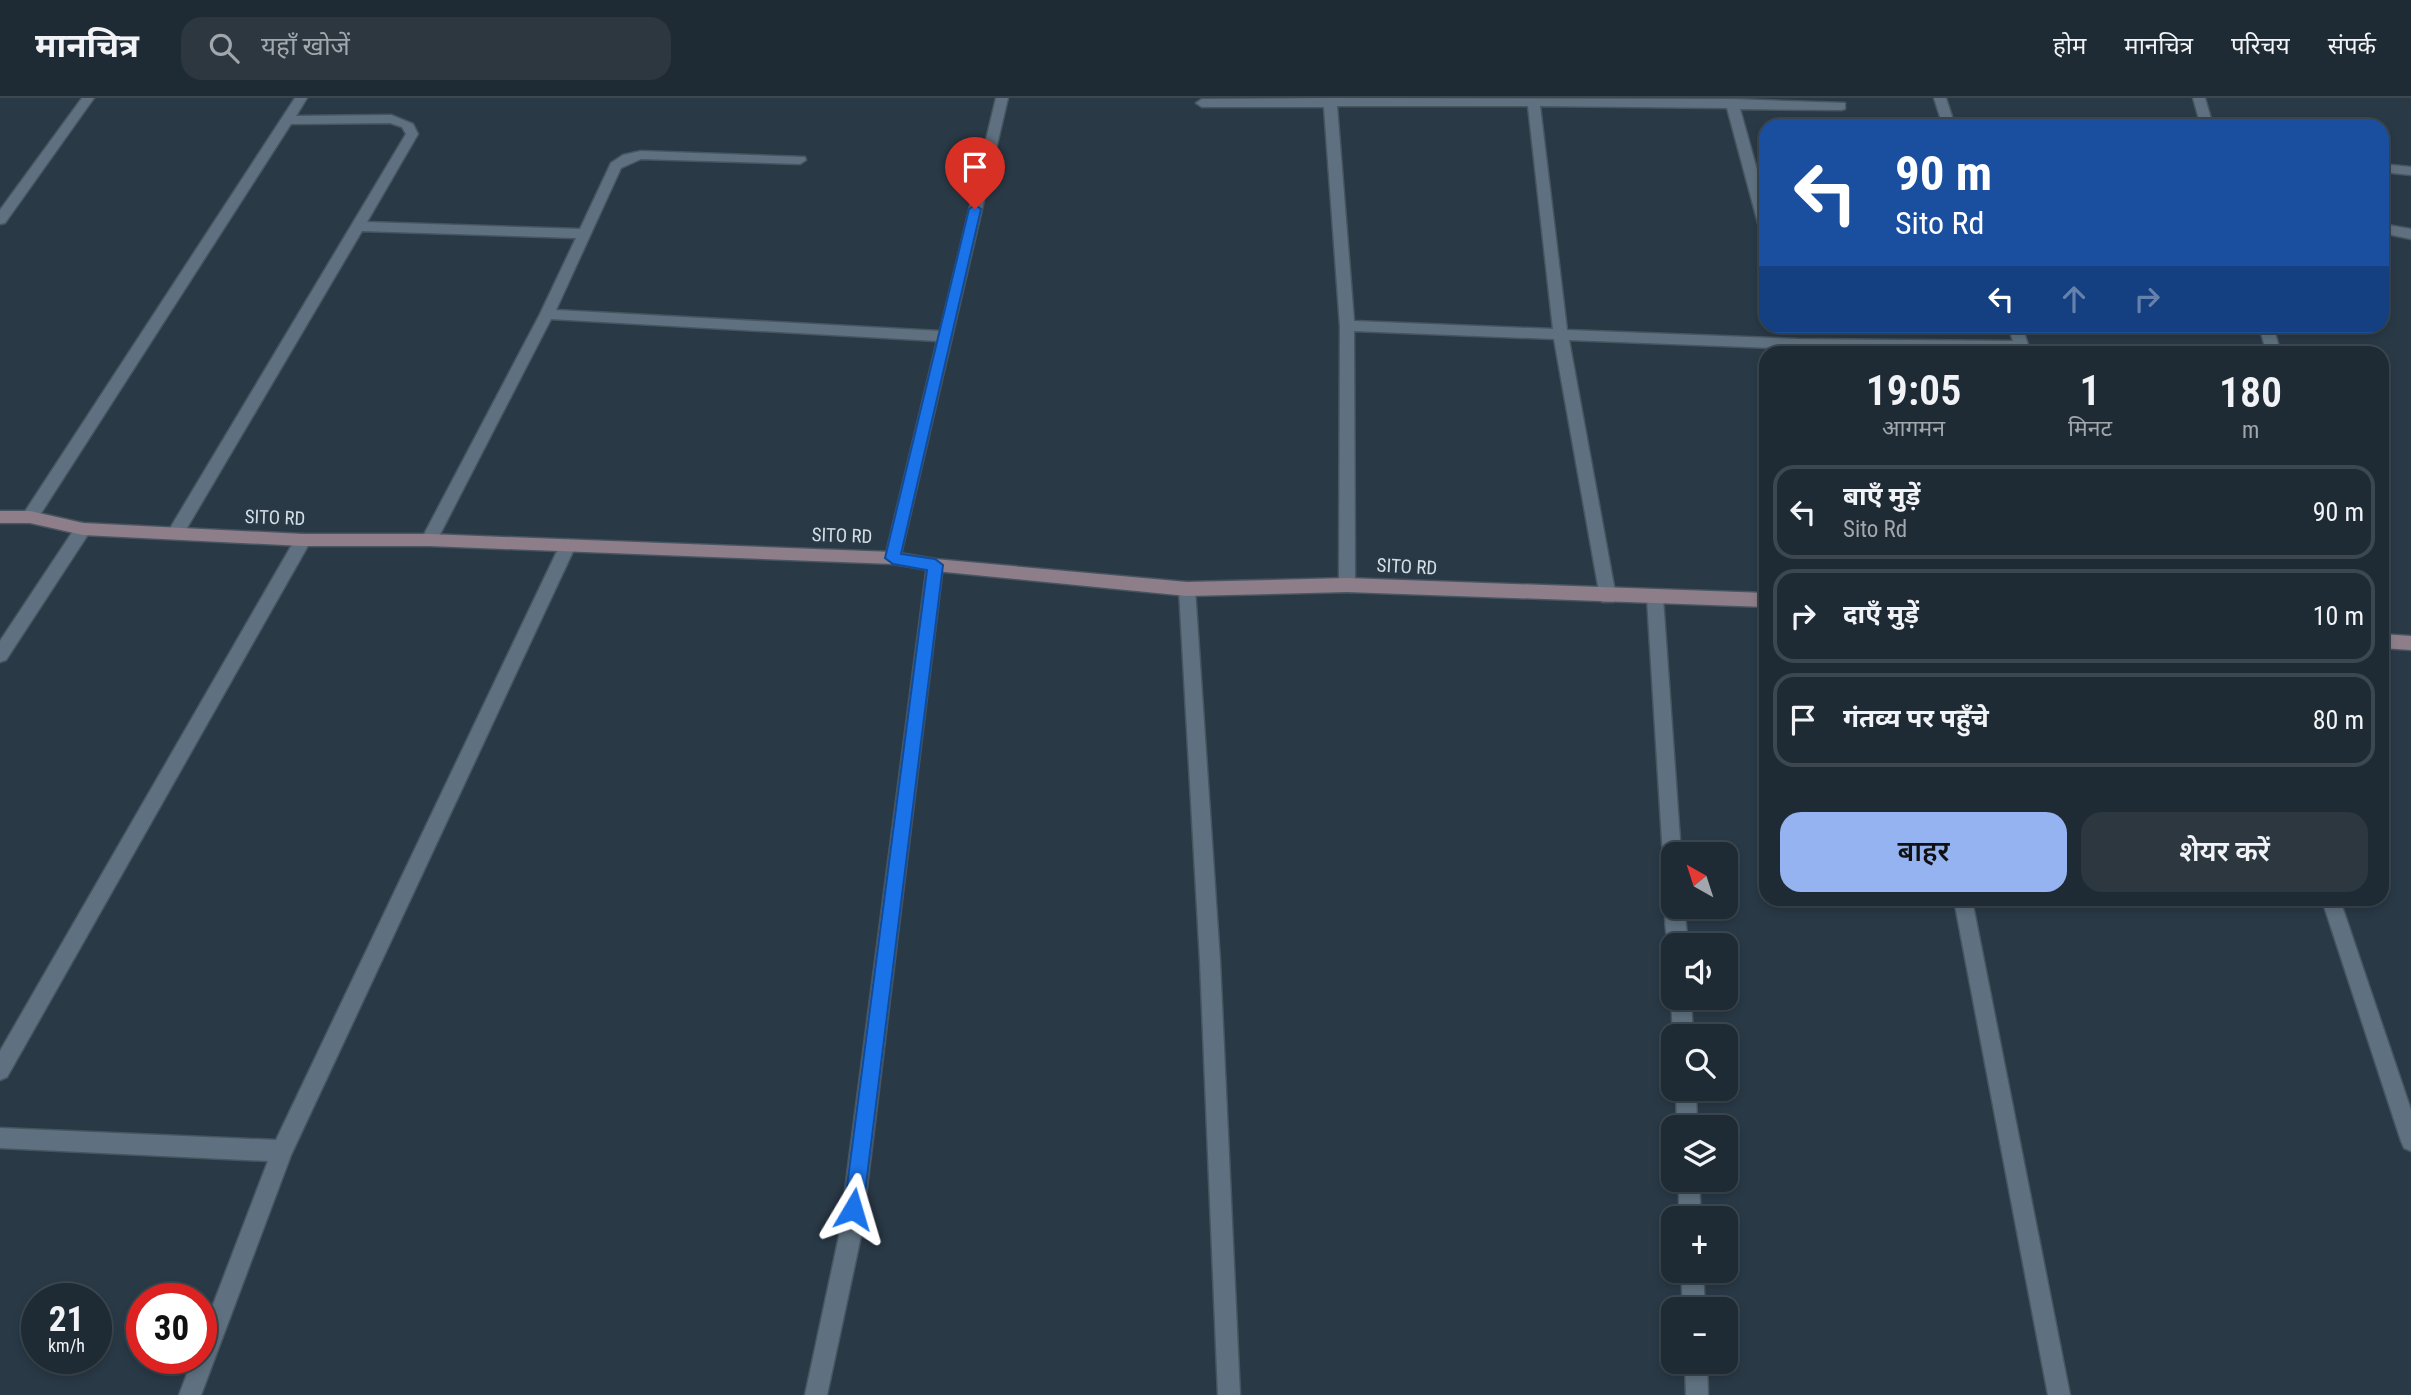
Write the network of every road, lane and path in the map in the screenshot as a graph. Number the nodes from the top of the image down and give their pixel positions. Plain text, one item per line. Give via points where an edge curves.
1 (88, 98) edge
2 (301, 98) edge
3 (1002, 98) edge
4 (1940, 98) edge
5 (2199, 98) edge
6 (1534, 100) edge
7 (1330, 102) junction
8 (1202, 103) dead end
9 (1732, 103) junction
10 (1842, 106) dead end
11 (1947, 119) edge
12 (2205, 119) edge
13 (286, 120) junction
14 (800, 160) dead end
15 (2389, 169) edge
16 (2411, 171) edge
17 (1759, 201) edge
18 (0, 220) edge
19 (359, 226) junction
20 (2389, 230) edge
21 (584, 234) junction
22 (2411, 234) edge
23 (547, 314) junction
24 (1347, 326) junction
25 (947, 336) junction
26 (1561, 336) junction
27 (1759, 347) edge
28 (0, 517) edge
29 (30, 517) junction
30 (83, 529) junction
31 (175, 534) junction
32 (303, 540) junction
33 (429, 540) junction
34 (568, 545) junction
35 (893, 558) junction
36 (935, 565) junction
37 (1346, 585) junction
38 (1187, 589) junction
39 (1608, 597) junction
40 (1655, 598) junction
41 (1759, 600) edge
42 (2389, 641) edge
43 (2411, 643) edge
44 (0, 655) edge
45 (1671, 842) edge
46 (1963, 906) edge
47 (2333, 906) edge
48 (0, 1070) edge
49 (2404, 1101) edge
50 (0, 1138) edge
51 (2411, 1141) edge
52 (282, 1151) junction
53 (1696, 1374) edge
54 (190, 1395) edge
55 (816, 1395) edge
56 (1229, 1395) edge
57 (1697, 1395) edge
58 (2059, 1395) edge

1 - 18 street
2 - 13 street
3 - 25 street
4 - 11 street
5 - 12 street
6 - 7 street
6 - 9 street
6 - 26 street
7 - 8 street
7 - 24 street
9 - 10 street
9 - 17 street
13 - 19 street via 391,119 407,124 412,134
13 - 29 street
14 - 21 street via 653,154 628,158 616,166
15 - 16 street
19 - 21 street
19 - 31 street
20 - 22 street
21 - 23 street
23 - 25 street
23 - 33 street
24 - 26 street
24 - 37 street
25 - 35 street
26 - 27 street
26 - 39 street
28 - 29 main road, SITO RD
29 - 30 main road, SITO RD
30 - 31 main road, SITO RD
30 - 44 street
31 - 32 main road, SITO RD
32 - 33 main road, SITO RD
32 - 48 street
33 - 34 main road, SITO RD
34 - 35 main road, SITO RD
34 - 52 street
35 - 36 main road, SITO RD
36 - 38 main road, SITO RD
36 - 55 street via 850,1236
37 - 38 main road, SITO RD
37 - 39 main road, SITO RD
38 - 56 street via 1210,961
39 - 40 main road, SITO RD
40 - 41 main road, SITO RD
40 - 45 street
42 - 43 main road
46 - 58 street
47 - 49 street
49 - 51 street
50 - 52 street
52 - 54 street
53 - 57 street

